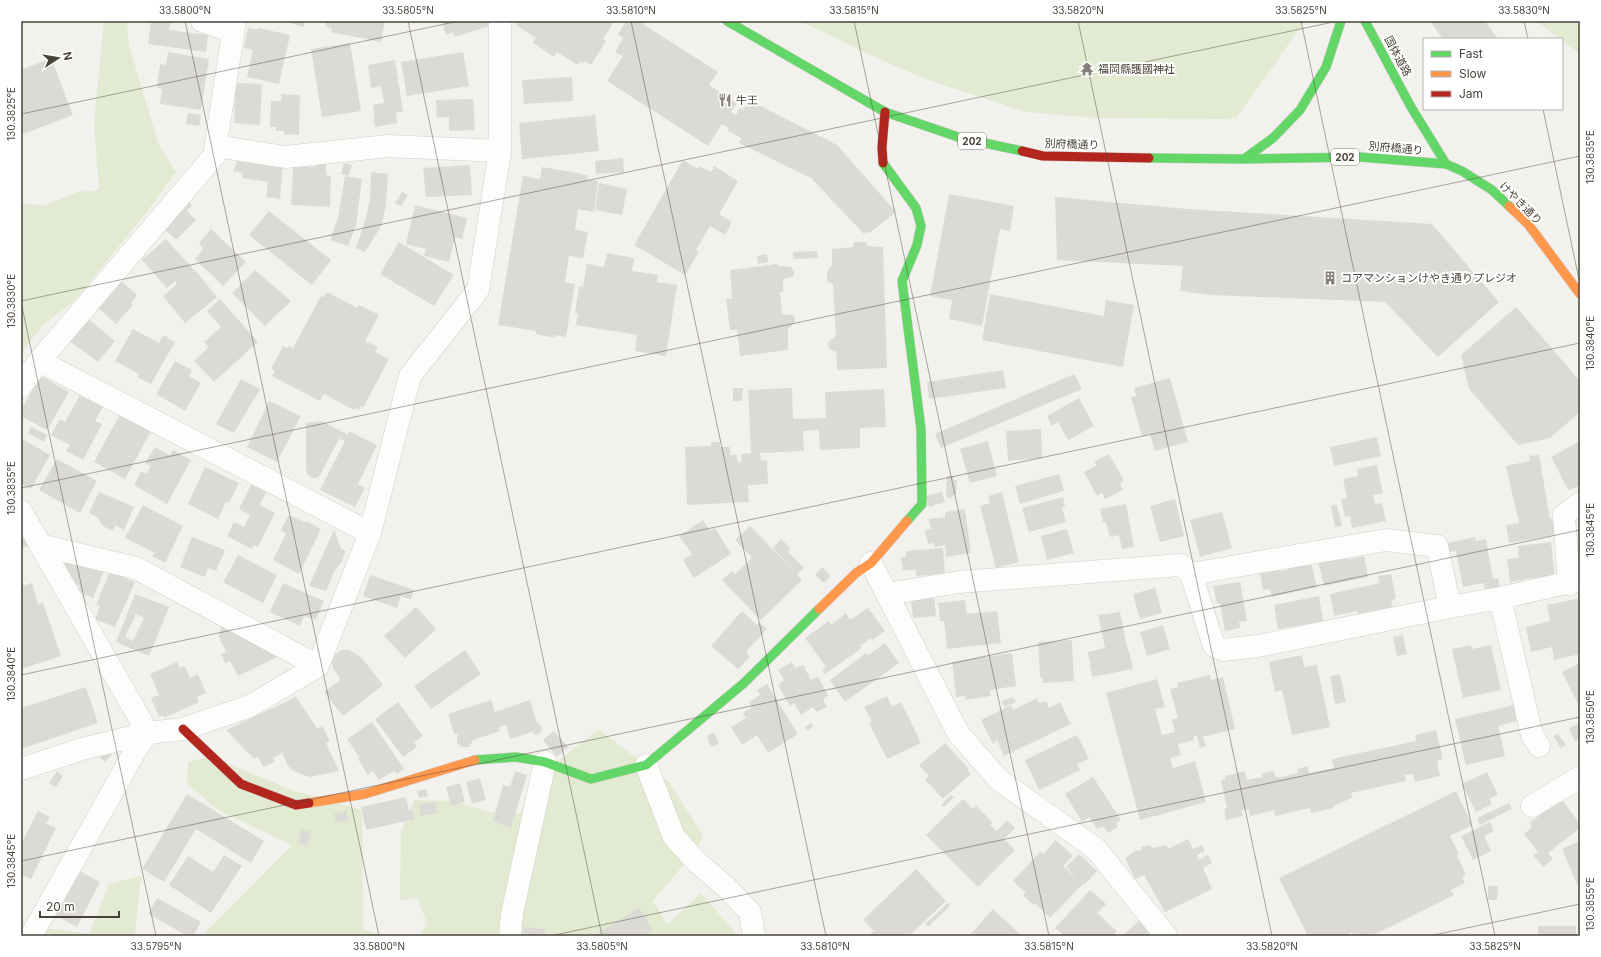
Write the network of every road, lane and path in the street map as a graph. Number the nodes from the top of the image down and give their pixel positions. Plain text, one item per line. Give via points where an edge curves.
1 (202, 21) edge
2 (500, 21) edge
3 (727, 21) edge
4 (1341, 21) edge
5 (1366, 21) edge
6 (234, 26) edge
7 (885, 112) junction
8 (216, 146) junction
9 (500, 150) junction
10 (1244, 159) junction
11 (1446, 164) junction
12 (1580, 294) edge
13 (39, 361) junction
14 (21, 386) edge
15 (1580, 503) edge
16 (21, 511) edge
17 (370, 533) junction
18 (40, 545) junction
19 (871, 563) junction
20 (1191, 574) junction
21 (1574, 582) edge
22 (887, 594) junction
23 (1500, 598) junction
24 (1450, 607) junction
25 (318, 666) junction
26 (183, 730) junction
27 (148, 733) junction
28 (1539, 746) dead end
29 (545, 762) junction
30 (646, 765) junction
31 (21, 769) edge
32 (1580, 777) edge
33 (1532, 806) dead end
34 (31, 936) edge
35 (510, 936) edge
36 (754, 936) edge
37 (1166, 936) edge

1 - 6 street
2 - 9 street
3 - 7 main road, 別府橋通り / 202
4 - 10 main road via 1326,67 1300,110 1273,138
5 - 11 main road, 国体道路
6 - 8 street
7 - 10 main road, 別府橋通り / 202 via 961,138 1043,156
7 - 19 main road via 883,164 916,208 921,226 917,245 902,282 921,429 922,504
8 - 9 street via 285,157 388,146
8 - 13 street via 214,156
9 - 17 street via 478,290 410,376
10 - 11 main road, 別府橋通り / 202 via 1360,157
11 - 12 main road, けやき通り / 202 via 1498,194 1528,224
13 - 14 street
13 - 17 street
15 - 21 street via 1564,515
16 - 18 street
17 - 25 street
18 - 25 street via 136,568
18 - 27 street
19 - 22 street
19 - 30 main road via 856,574 744,683
20 - 22 street via 1181,565 959,582
20 - 24 street via 1386,540 1437,546
20 - 24 street via 1214,646 1223,650 1258,646
21 - 23 street
22 - 37 street via 958,732 999,780 1096,849
23 - 24 street
23 - 28 street via 1532,736
25 - 26 street via 250,706
26 - 27 street
26 - 29 main road via 241,784 296,805 364,794 474,760 516,757
27 - 31 street via 82,749
27 - 34 street via 138,746
29 - 30 main road via 591,778
29 - 35 street via 512,914
30 - 36 street via 674,837 750,912
32 - 33 street

